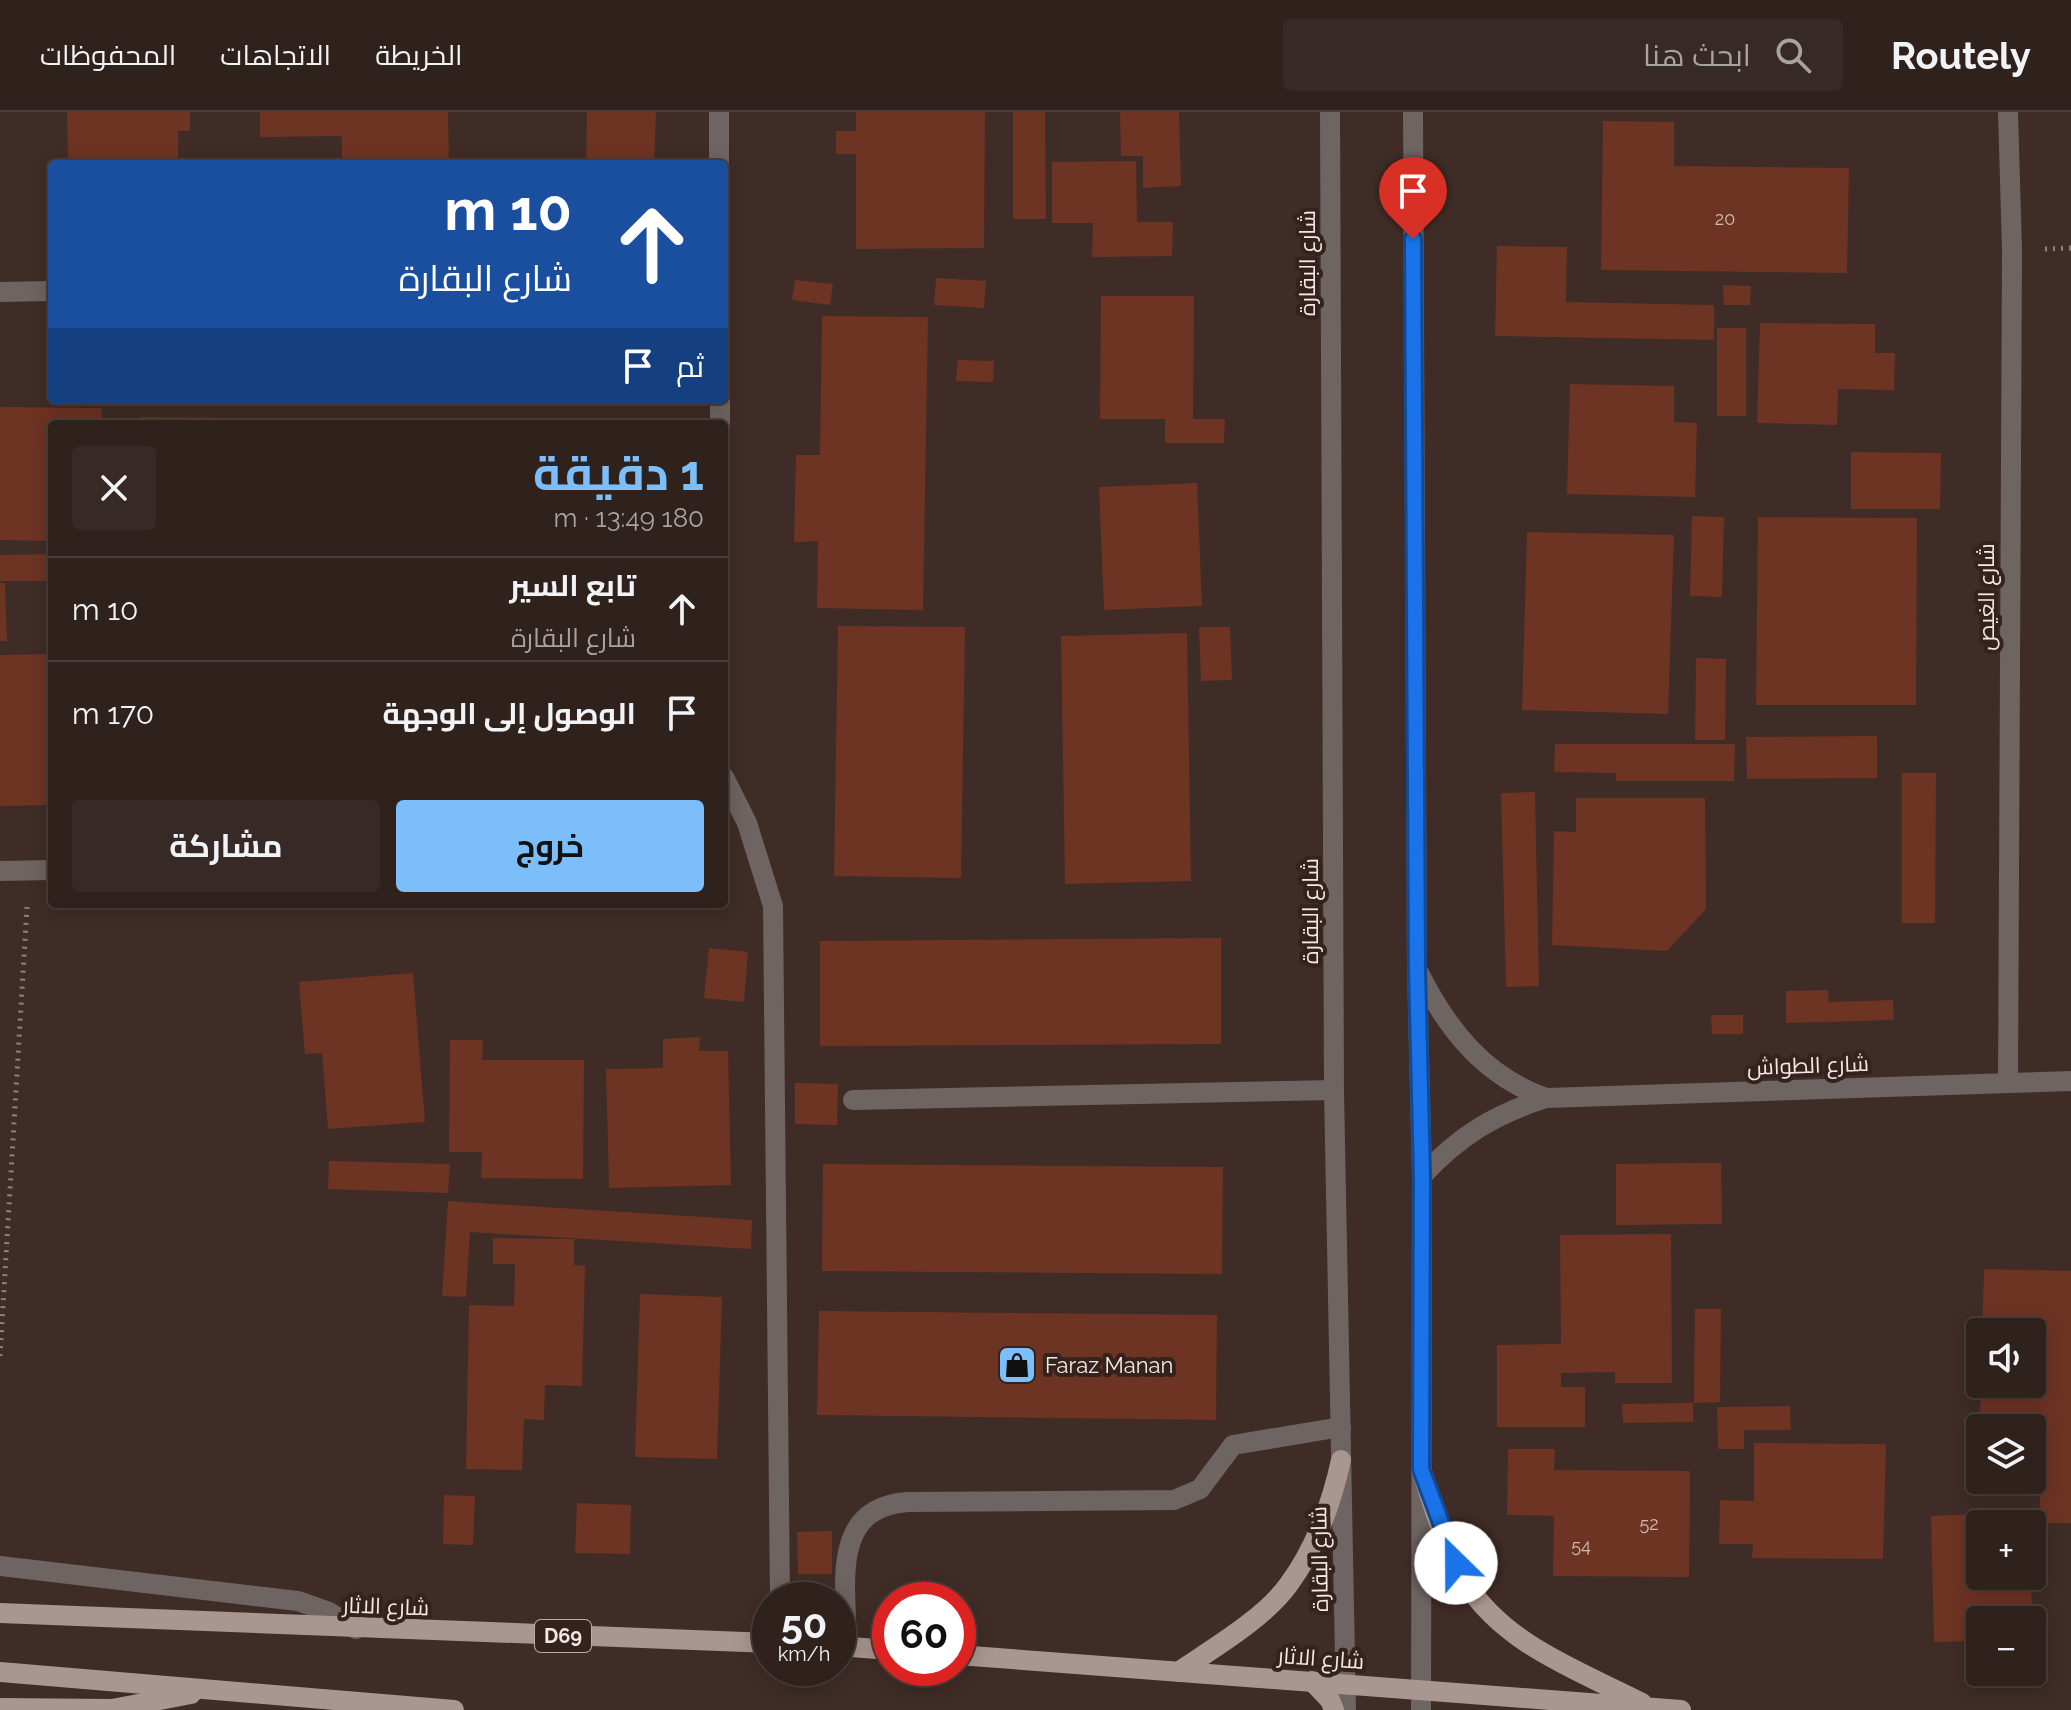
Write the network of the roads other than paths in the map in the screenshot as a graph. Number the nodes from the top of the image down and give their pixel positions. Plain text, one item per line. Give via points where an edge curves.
1 (719, 112) edge
2 (1330, 112) edge
3 (1413, 112) edge
4 (2008, 112) edge
5 (719, 160) edge
6 (48, 291) edge
7 (0, 292) edge
8 (728, 785) edge
9 (48, 870) edge
10 (0, 871) edge
11 (1417, 969) junction
12 (2071, 1081) edge
13 (2008, 1083) junction
14 (1334, 1090) junction
15 (1546, 1098) junction
16 (853, 1100) dead end
17 (1422, 1176) junction
18 (1341, 1427) junction
19 (1341, 1460) junction
20 (1421, 1469) junction
21 (0, 1566) edge
22 (780, 1582) edge
23 (845, 1582) edge
24 (0, 1613) edge
25 (356, 1629) junction
26 (752, 1642) edge
27 (976, 1656) edge
28 (0, 1672) edge
29 (1178, 1672) junction
30 (1312, 1681) junction
31 (1345, 1683) junction
32 (212, 1690) junction
33 (1463, 1692) junction
34 (1421, 1700) edge
35 (0, 1708) edge
36 (1653, 1708) edge
37 (454, 1710) edge
38 (1334, 1710) edge
39 (1346, 1710) edge
40 (1448, 1710) edge
41 (1681, 1710) edge

1 - 5 street
2 - 14 street, شارع البقارة
3 - 11 street
4 - 13 street, شارع الغيص
6 - 7 street
8 - 22 street via 747,823 773,906
9 - 10 street
11 - 15 street, شارع الطواش via 1434,1003 1471,1052 1521,1089
11 - 17 street
12 - 13 street, شارع الطواش
13 - 15 street, شارع الطواش
14 - 16 street
14 - 18 street, شارع البقارة
15 - 17 street, شارع الطواش via 1477,1126
17 - 20 street
18 - 19 street, شارع البقارة
18 - 23 street via 1233,1445 1200,1489 1174,1500 908,1502 877,1507 854,1528
19 - 29 main road via 1333,1496 1288,1585
19 - 31 street, شارع البقارة
20 - 34 street
20 - 36 main road via 1460,1570 1495,1618 1525,1643
21 - 25 street via 298,1601
24 - 25 main road, شارع الاثار / D69
25 - 26 main road, شارع الاثار / D69
27 - 29 main road, شارع الاثار
28 - 32 main road
29 - 30 main road, شارع الاثار
30 - 31 main road, شارع الاثار
30 - 38 main road
31 - 34 main road, شارع الاثار
31 - 39 street, شارع البقارة
32 - 35 main road via 112,1709
32 - 37 main road
33 - 34 main road, شارع الاثار
33 - 36 main road, شارع الاثار
33 - 40 main road
36 - 41 main road, شارع الاثار

